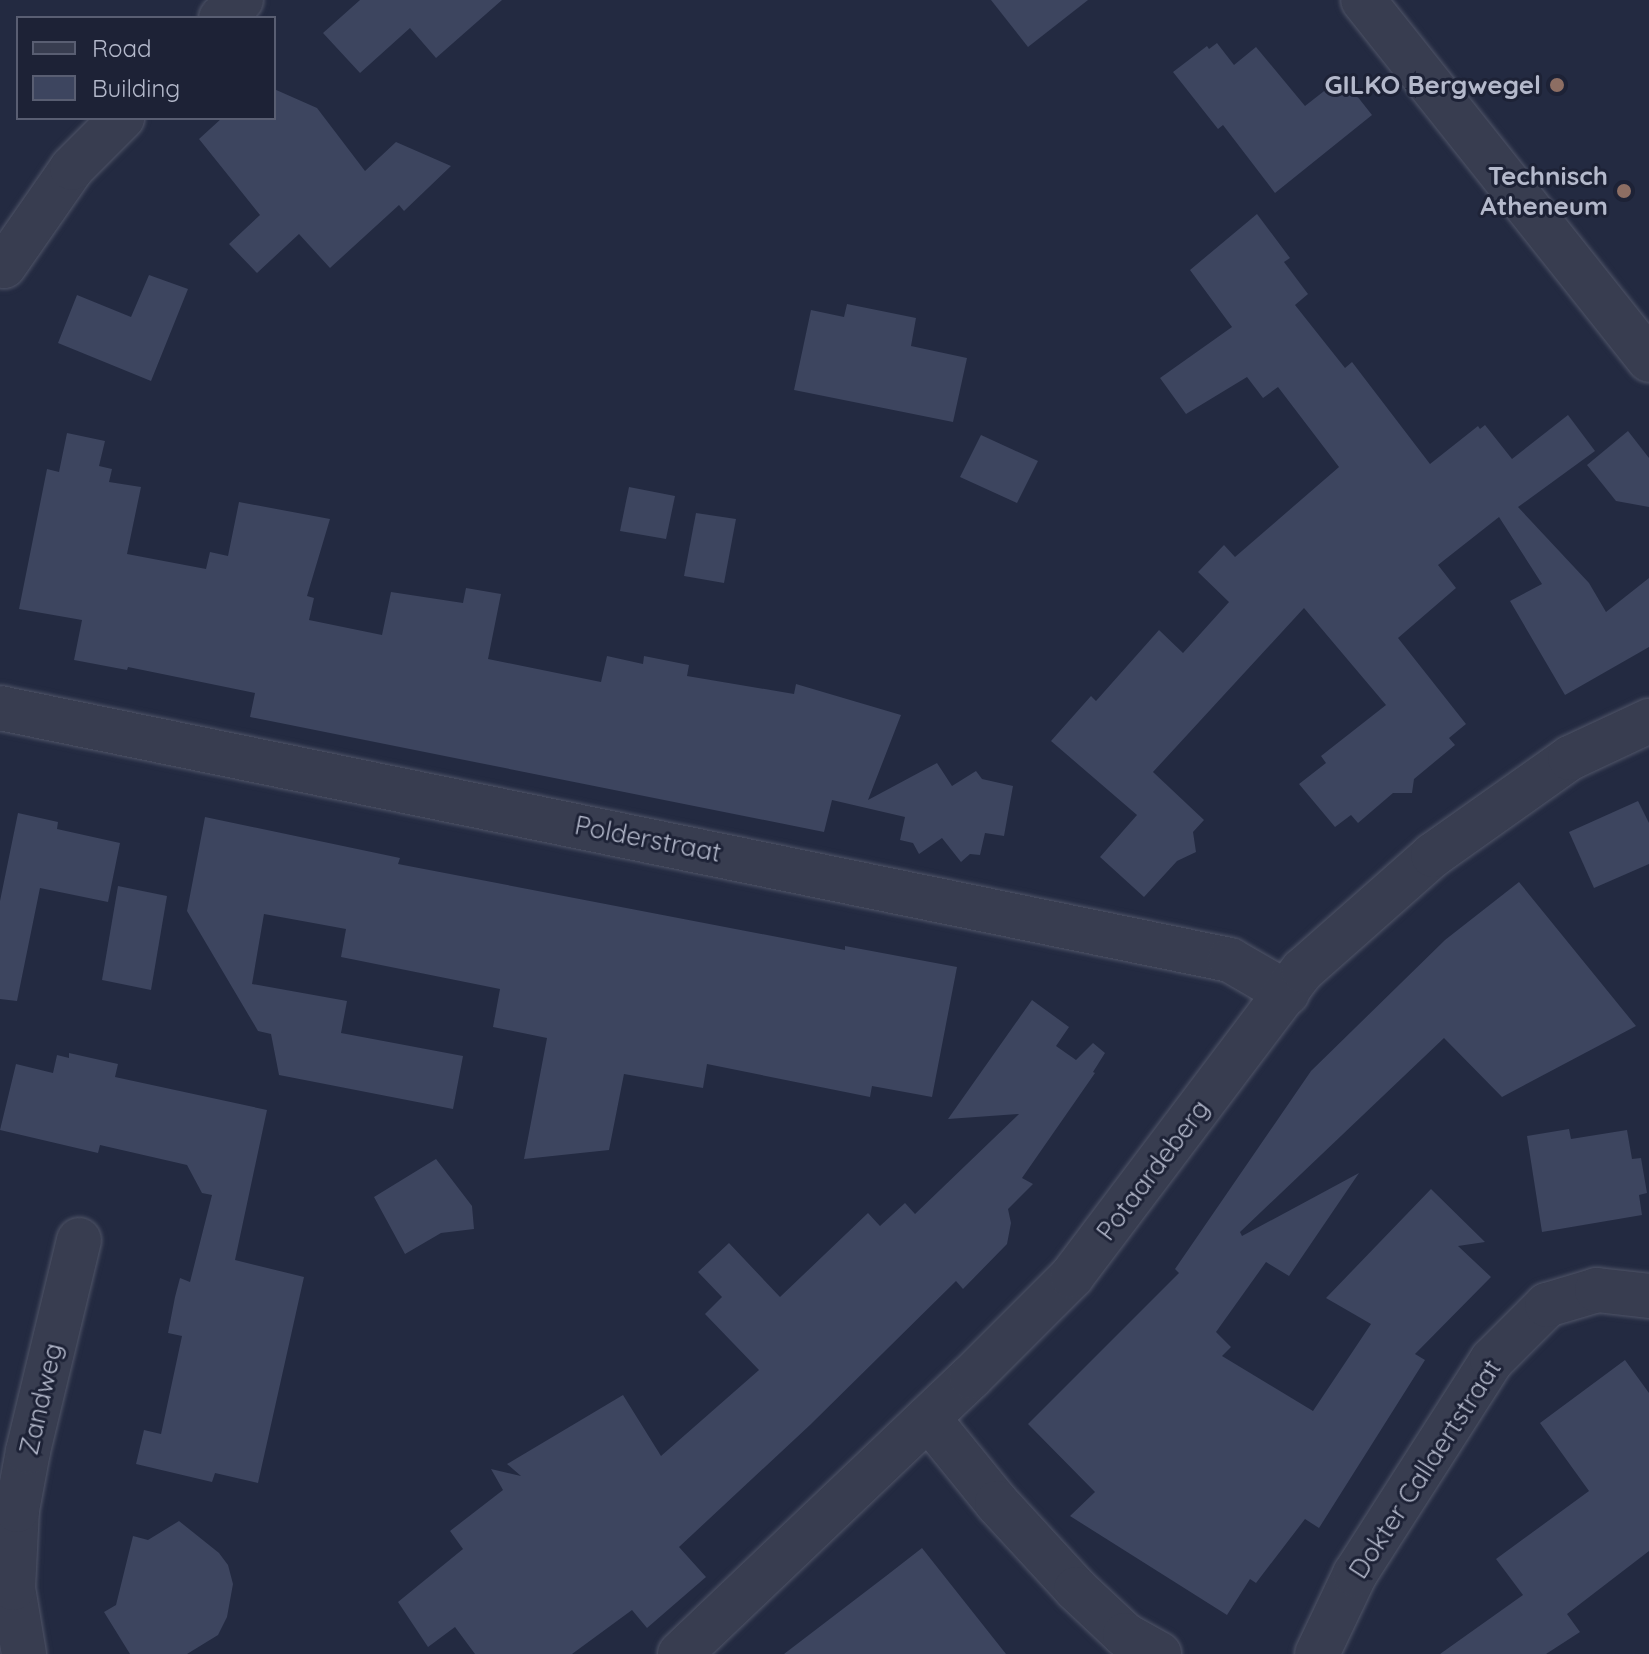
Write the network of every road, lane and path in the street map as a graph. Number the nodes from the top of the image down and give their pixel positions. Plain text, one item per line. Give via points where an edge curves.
1 (241, 0) edge
2 (1363, 0) edge
3 (223, 16) edge
4 (120, 120) edge
5 (4, 266) dead end
6 (1649, 360) edge
7 (0, 708) edge
8 (1649, 721) edge
9 (1287, 993) junction
10 (79, 1240) dead end
11 (1649, 1296) edge
12 (928, 1418) junction
13 (24, 1654) edge
14 (680, 1654) edge
15 (1159, 1654) edge
16 (1317, 1654) edge

1 - 3 street
2 - 6 street
4 - 5 street via 72,168
7 - 9 street, Polderstraat via 1230,960
8 - 9 street, Potaardeberg via 1570,758 1433,855 1303,970
9 - 12 street, Potaardeberg via 1072,1276
10 - 13 street, Zandweg via 17,1510 13,1588
11 - 16 street, Dokter Callaertstraat via 1597,1290 1547,1305 1492,1360 1355,1574
12 - 14 street, Potaardeberg
12 - 15 street via 1076,1589 1125,1635

